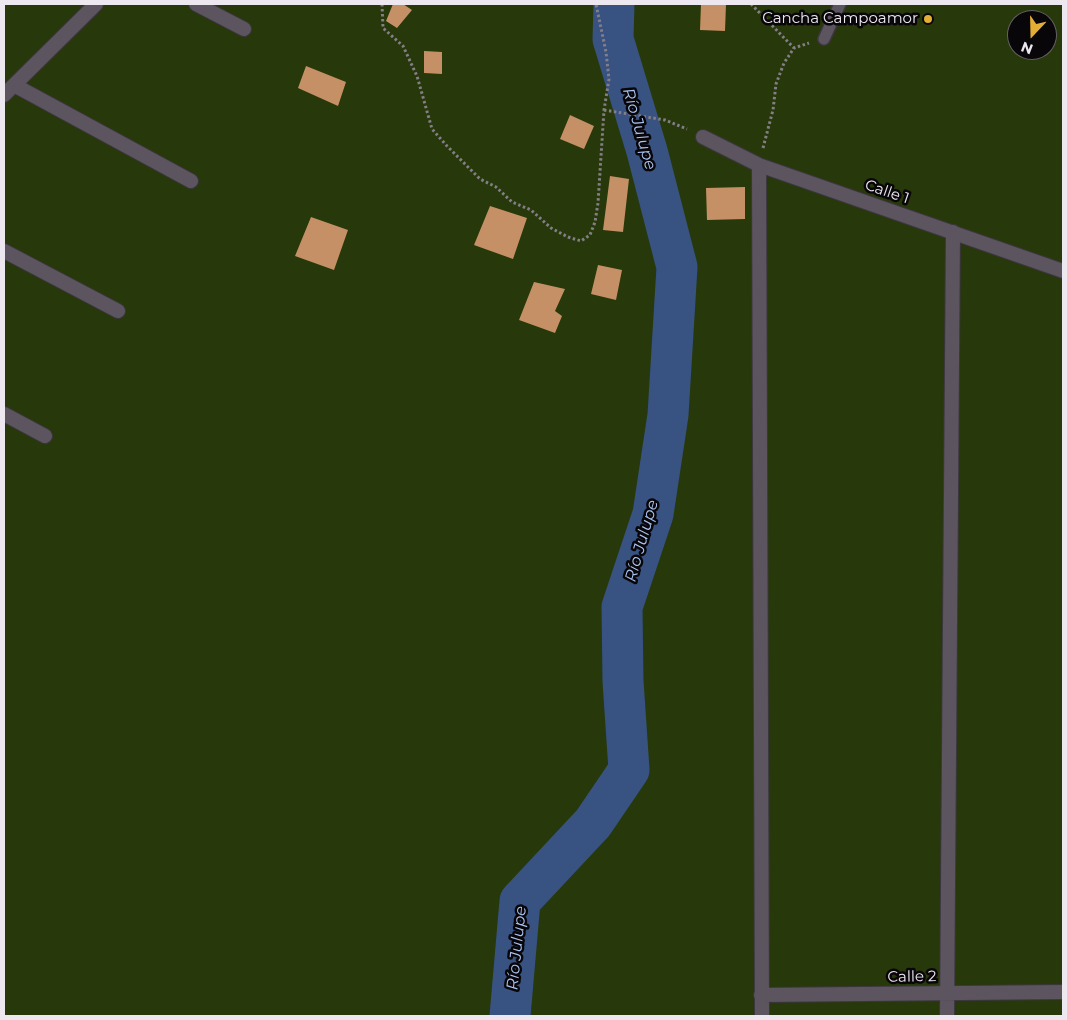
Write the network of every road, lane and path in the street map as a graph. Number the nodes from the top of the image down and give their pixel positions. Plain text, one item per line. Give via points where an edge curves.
1 (96, 4) edge
2 (196, 4) edge
3 (382, 4) edge
4 (596, 4) edge
5 (751, 4) edge
6 (840, 4) edge
7 (244, 29) dead end
8 (824, 38) joint
9 (794, 48) junction
10 (14, 85) junction
11 (4, 95) edge
12 (604, 110) junction
13 (703, 137) joint
14 (759, 165) junction
15 (191, 182) dead end
16 (953, 232) junction
17 (4, 251) edge
18 (1063, 271) edge
19 (118, 311) dead end
20 (4, 414) edge
21 (45, 436) dead end
22 (1063, 992) edge
23 (948, 993) junction
24 (762, 995) junction
25 (762, 1016) edge
26 (947, 1016) edge

1 - 10 street
2 - 7 street
3 - 12 path via 383,28 403,46 417,76 432,129 480,179 496,187 512,202 531,210 551,228 581,241 590,235 595,222
4 - 12 path via 609,79
5 - 9 path
6 - 8 lane
8 - 9 path
9 - 14 path via 776,84
10 - 11 street
10 - 15 street
12 - 13 path via 665,120
13 - 14 street, Calle 1
14 - 16 street, Calle 1
14 - 24 street
16 - 18 street, Calle 1
16 - 23 street
17 - 19 street
20 - 21 street
22 - 23 street, Calle 2
23 - 24 street, Calle 2
23 - 26 street
24 - 25 street

